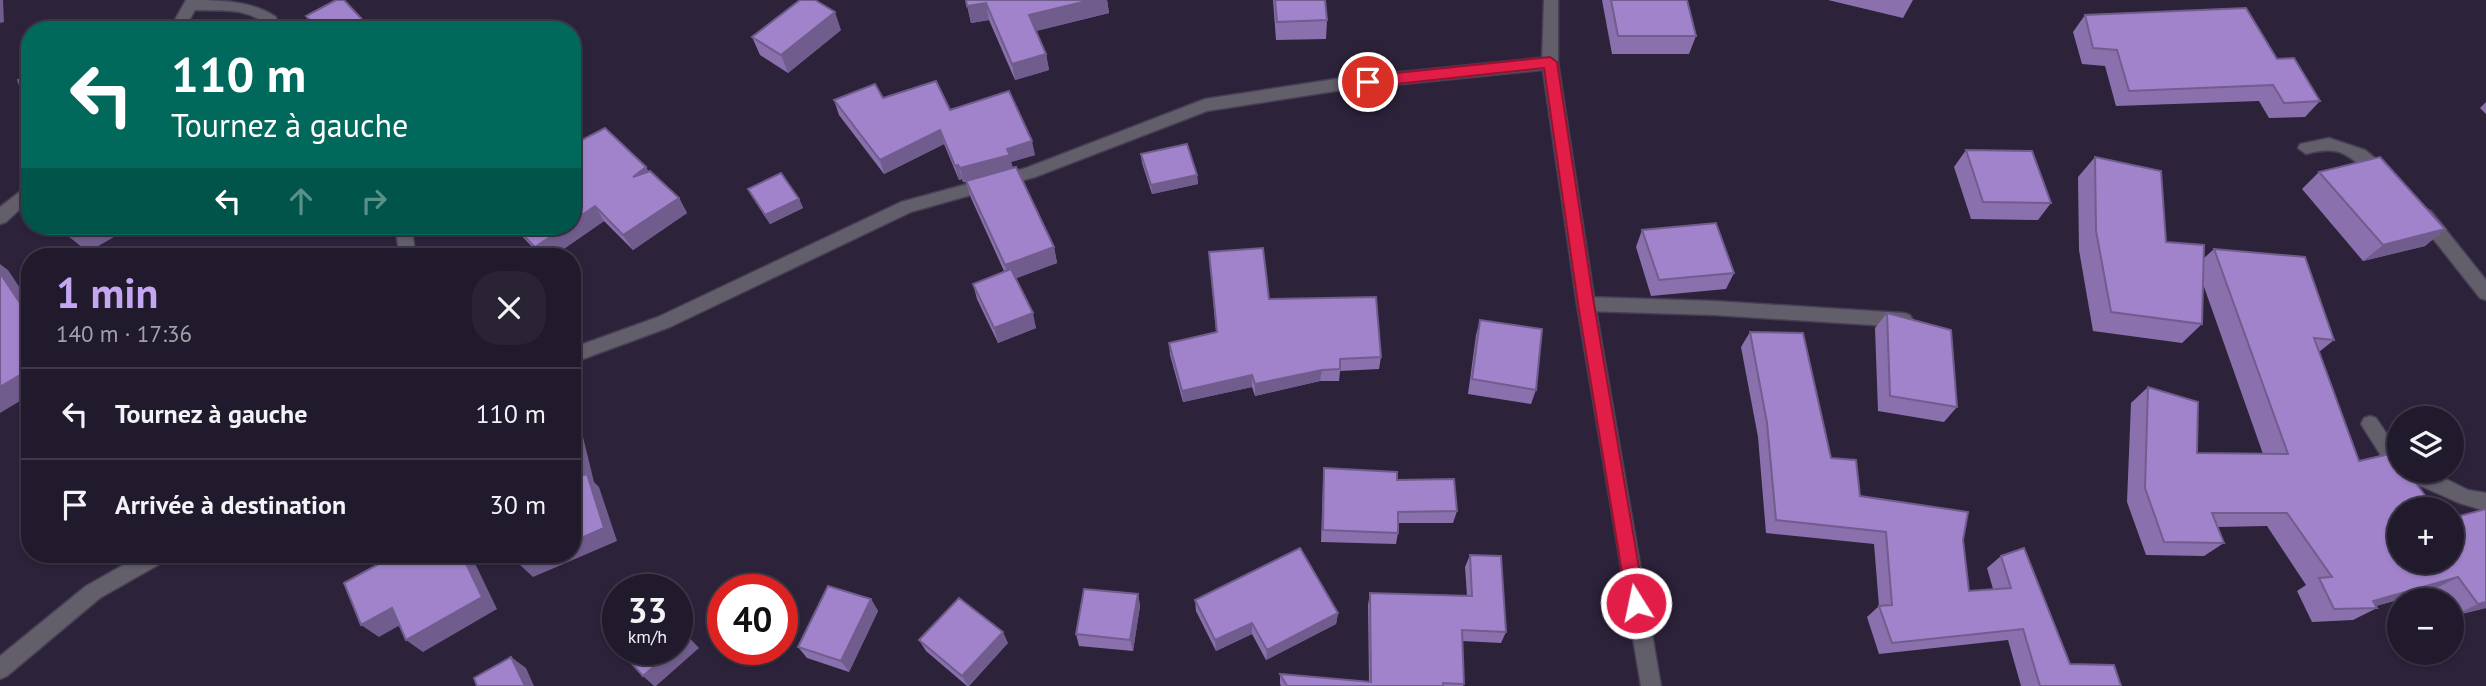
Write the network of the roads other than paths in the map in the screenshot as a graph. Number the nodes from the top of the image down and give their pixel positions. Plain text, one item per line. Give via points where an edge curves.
1 (1551, 0) edge
2 (192, 3) edge
3 (181, 21) edge
4 (271, 21) edge
5 (1550, 62) junction
6 (2305, 148) dead end
7 (2400, 189) edge
8 (21, 198) edge
9 (2418, 207) edge
10 (0, 217) edge
11 (2486, 293) edge
12 (1586, 304) junction
13 (1913, 321) edge
14 (581, 353) edge
15 (2370, 424) dead end
16 (2387, 449) edge
17 (2438, 483) edge
18 (2486, 502) edge
19 (145, 563) edge
20 (0, 669) edge
21 (1651, 686) edge

1 - 5 street
2 - 3 street
2 - 4 street via 243,6 262,11
5 - 12 street
5 - 14 street via 1342,84 1205,105 1029,173 907,207 664,322
6 - 7 street via 2331,143 2349,148
8 - 10 street
9 - 11 street
12 - 13 street
12 - 21 street
15 - 16 street
17 - 18 street via 2468,501
19 - 20 street via 93,592

